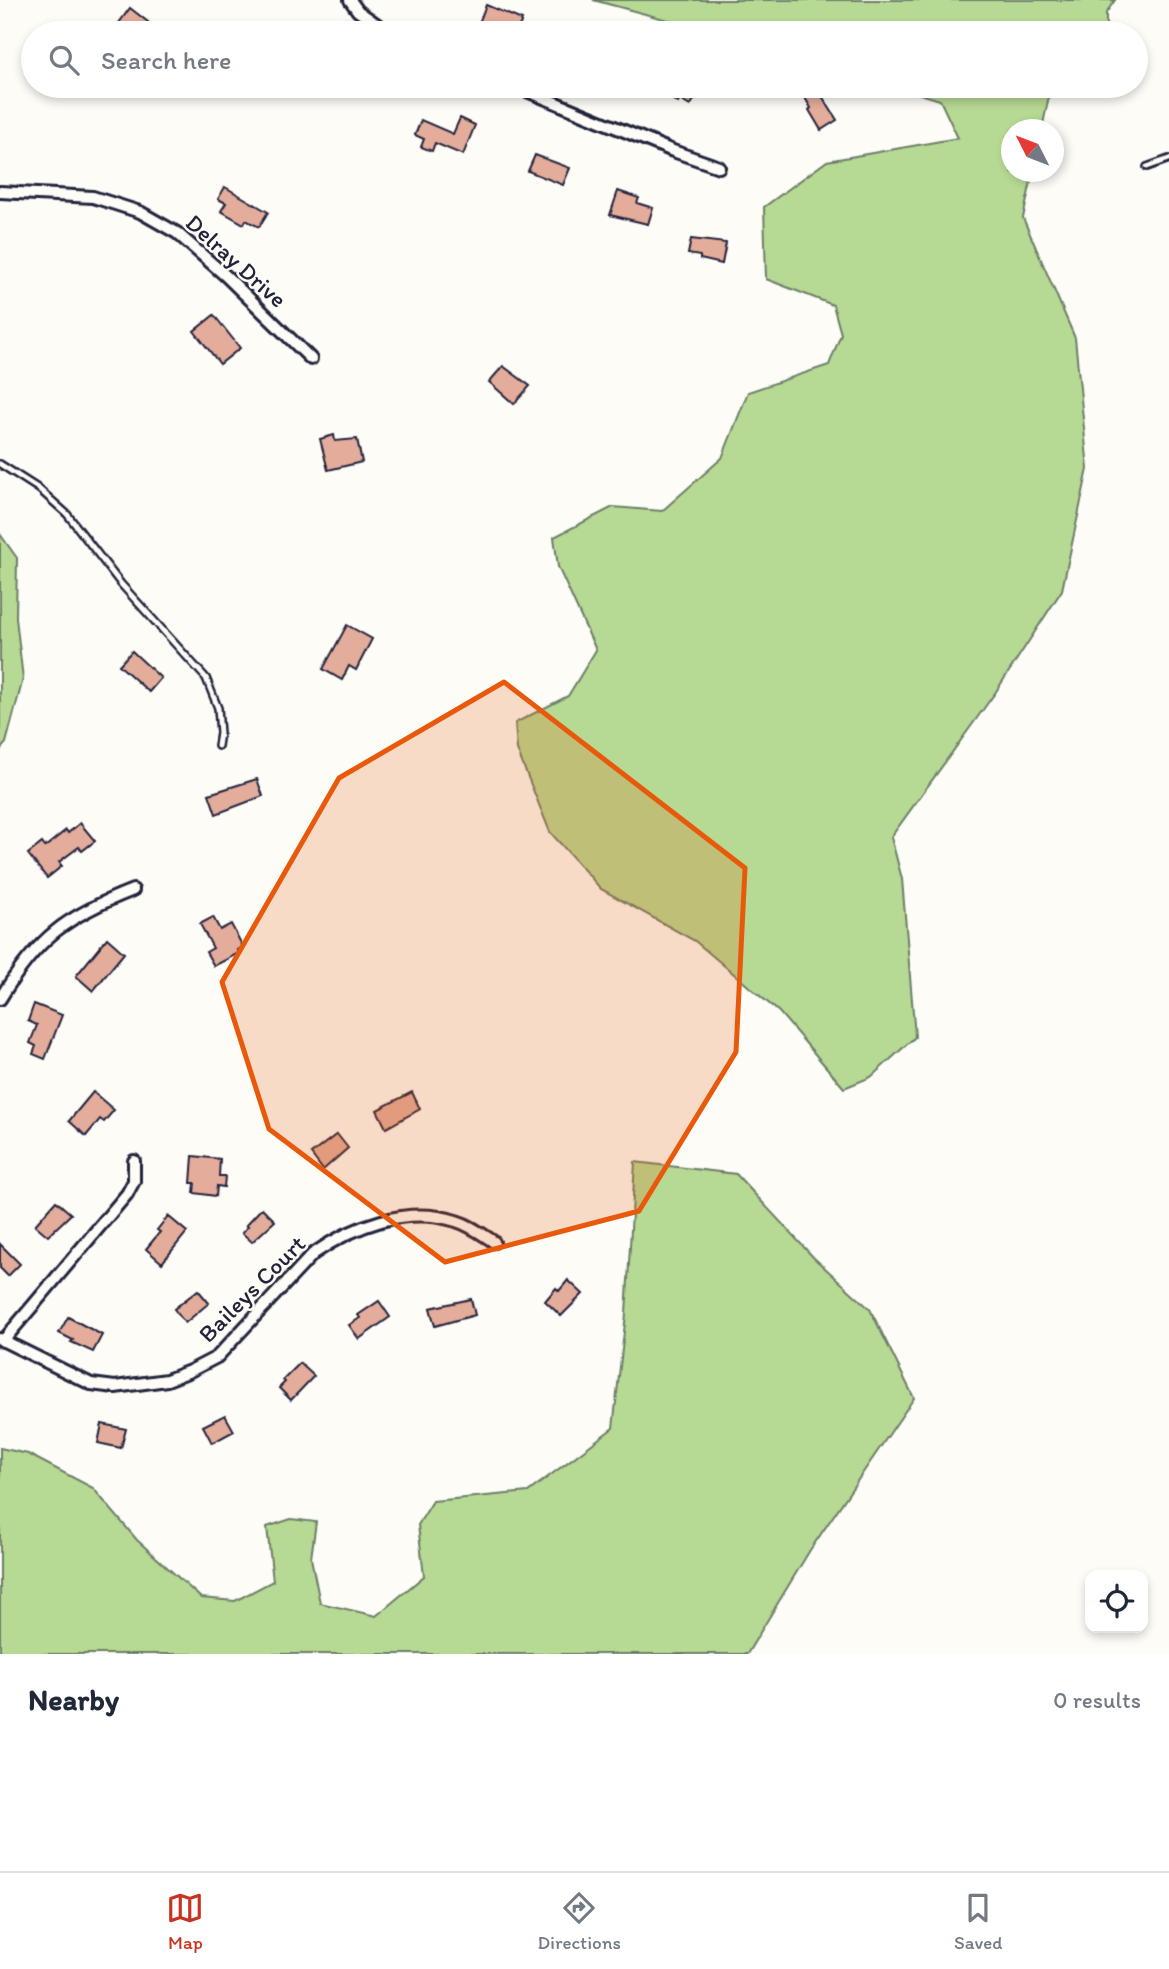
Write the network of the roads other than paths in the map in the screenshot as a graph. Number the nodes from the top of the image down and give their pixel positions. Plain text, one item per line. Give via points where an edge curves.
1 (350, 0) edge
2 (372, 21) edge
3 (544, 98) edge
4 (1169, 159) edge
5 (719, 167) dead end
6 (1147, 167) dead end
7 (0, 192) edge
8 (311, 359) dead end
9 (0, 464) edge
10 (218, 746) dead end
11 (133, 890) dead end
12 (0, 999) edge
13 (134, 1161) dead end
14 (494, 1241) dead end
15 (1, 1340) edge

1 - 2 street
3 - 5 street
4 - 6 lane
7 - 8 street, Delray Drive via 93,197 140,212 177,233
9 - 10 lane via 67,514 121,584 206,678 218,708
11 - 12 street via 89,908 46,937
13 - 15 street via 134,1181 123,1200
14 - 15 street, Baileys Court via 456,1221 433,1216 363,1225 313,1254 217,1357 167,1380 139,1386 91,1384

